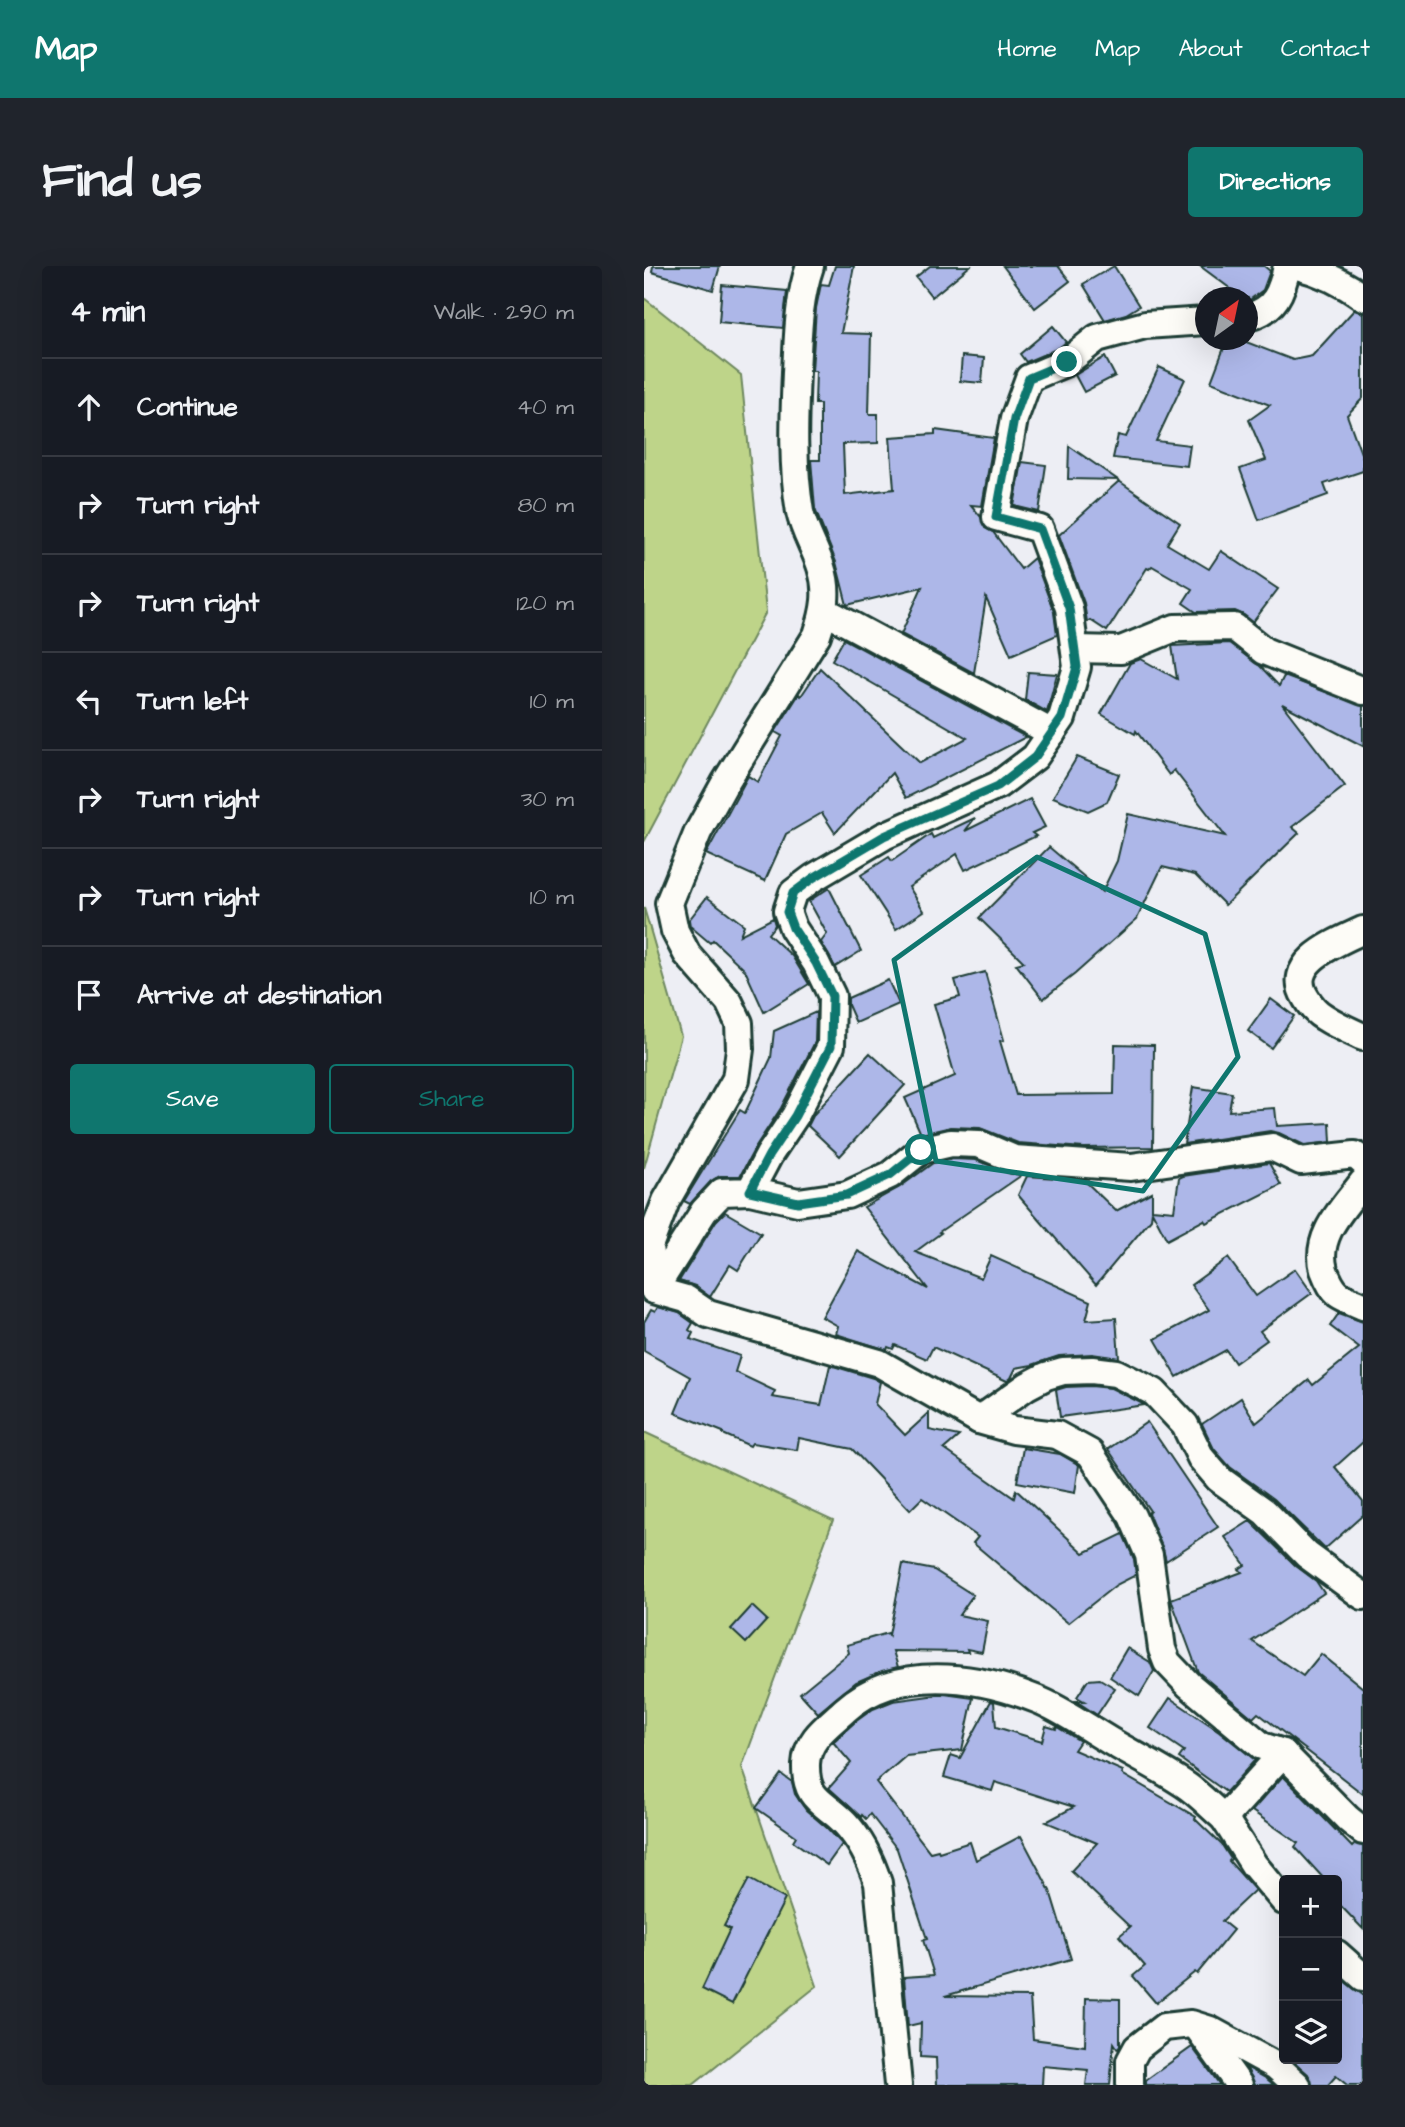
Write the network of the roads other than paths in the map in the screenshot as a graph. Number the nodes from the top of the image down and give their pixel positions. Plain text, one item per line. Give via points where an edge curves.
1 (810, 266) edge
2 (1287, 266) edge
3 (1297, 266) edge
4 (1363, 297) edge
5 (1258, 314) edge
6 (1195, 322) edge
7 (825, 611) junction
8 (1075, 649) junction
9 (1363, 691) edge
10 (1052, 733) junction
11 (1363, 930) edge
12 (1363, 1037) edge
13 (1363, 1162) edge
14 (1363, 1182) edge
15 (750, 1191) junction
16 (654, 1290) junction
17 (1363, 1306) edge
18 (979, 1420) junction
19 (1363, 1596) edge
20 (1283, 1753) junction
21 (1331, 1801) junction
22 (1363, 1810) edge
23 (1224, 1818) junction
24 (1363, 1831) edge
25 (1279, 1894) edge
26 (1342, 1958) edge
27 (1363, 1977) edge
28 (1197, 2026) junction
29 (898, 2085) edge
30 (1129, 2085) edge
31 (1239, 2085) edge
32 (1297, 2085) edge

1 - 7 street via 799,309 794,473 801,515 821,567
2 - 5 street via 1282,291
3 - 4 street via 1317,271
6 - 8 street via 1146,325 1097,338 1067,362 1029,378 1014,419 996,517 1040,529 1069,608
7 - 10 street
7 - 16 street via 817,635 698,832 668,903 687,954 729,1002 739,1023 740,1049 736,1079 666,1201 649,1246
8 - 9 street via 1121,650 1175,628 1234,627 1264,651
8 - 10 street via 1077,667 1062,718
10 - 15 street via 1035,757 998,786 884,836 793,893 787,912 793,928 832,996 831,1046
11 - 12 street via 1328,947 1300,974 1300,988 1322,1017
13 - 15 street via 1355,1156 1301,1161 1272,1147 1131,1167 1014,1159 979,1144 951,1143 921,1150 890,1175 847,1195 798,1202
14 - 17 street via 1328,1228 1322,1260 1338,1293
15 - 16 street via 722,1192 704,1211
16 - 18 street via 686,1299 708,1314 880,1363
18 - 19 street via 1046,1376 1063,1371 1116,1373 1154,1392 1185,1425 1201,1458 1219,1479
18 - 20 street via 1057,1435 1090,1453 1132,1516 1149,1555 1167,1662 1262,1746
20 - 21 street
20 - 23 street
21 - 22 street
21 - 24 street
23 - 25 street
23 - 29 street via 1185,1784 1050,1705 1018,1693 966,1681 921,1679 885,1685 856,1700 816,1737 806,1763 807,1777 818,1802 844,1821 873,1866
26 - 27 street
28 - 30 street via 1164,2027 1149,2037 1130,2061
28 - 31 street
28 - 32 street via 1276,2066

